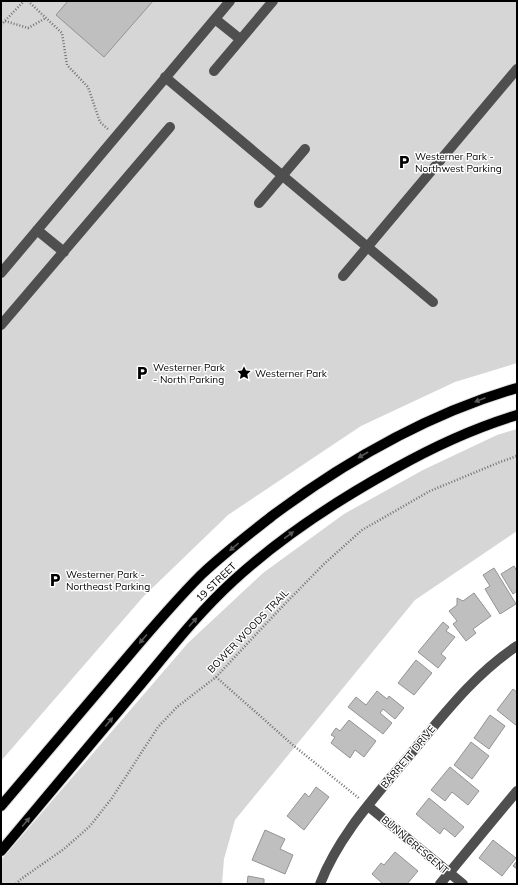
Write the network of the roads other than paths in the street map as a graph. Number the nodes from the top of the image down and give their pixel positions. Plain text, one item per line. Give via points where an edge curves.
1 (230, 1) edge
2 (273, 1) edge
3 (215, 19) junction
4 (240, 39) junction
5 (517, 69) edge
6 (214, 71) dead end
7 (165, 78) junction
8 (170, 127) dead end
9 (305, 149) dead end
10 (282, 176) junction
11 (259, 203) dead end
12 (37, 230) junction
13 (368, 247) junction
14 (64, 252) junction
15 (1, 273) edge
16 (343, 276) dead end
17 (433, 302) dead end
18 (1, 325) edge
19 (517, 388) edge
20 (517, 415) edge
21 (515, 651) edge
22 (515, 796) edge
23 (1, 806) edge
24 (368, 806) junction
25 (1, 852) edge
26 (449, 873) junction
27 (320, 884) edge
28 (440, 884) edge
29 (462, 884) edge

1 - 3 street
2 - 4 street
3 - 4 street
3 - 7 street
4 - 6 street
5 - 13 street
7 - 10 street
7 - 12 street
8 - 14 street
9 - 10 street
10 - 11 street
10 - 13 street
12 - 14 street
12 - 15 street
13 - 16 street
13 - 17 street
14 - 18 street
19 -> 23 main road, 19 STREET via 441,415 384,443 303,493 252,531 202,574 168,609
25 -> 20 main road, 19 STREET via 194,621 232,582 274,546 314,516 351,493 432,448
21 - 24 street, BARRETT DRIVE via 489,667 465,690
22 - 26 street
24 - 26 street, BUNN CRESCENT
24 - 27 street, BARRETT DRIVE via 332,857
26 - 28 street
26 - 29 street, BUNN CRESCENT

